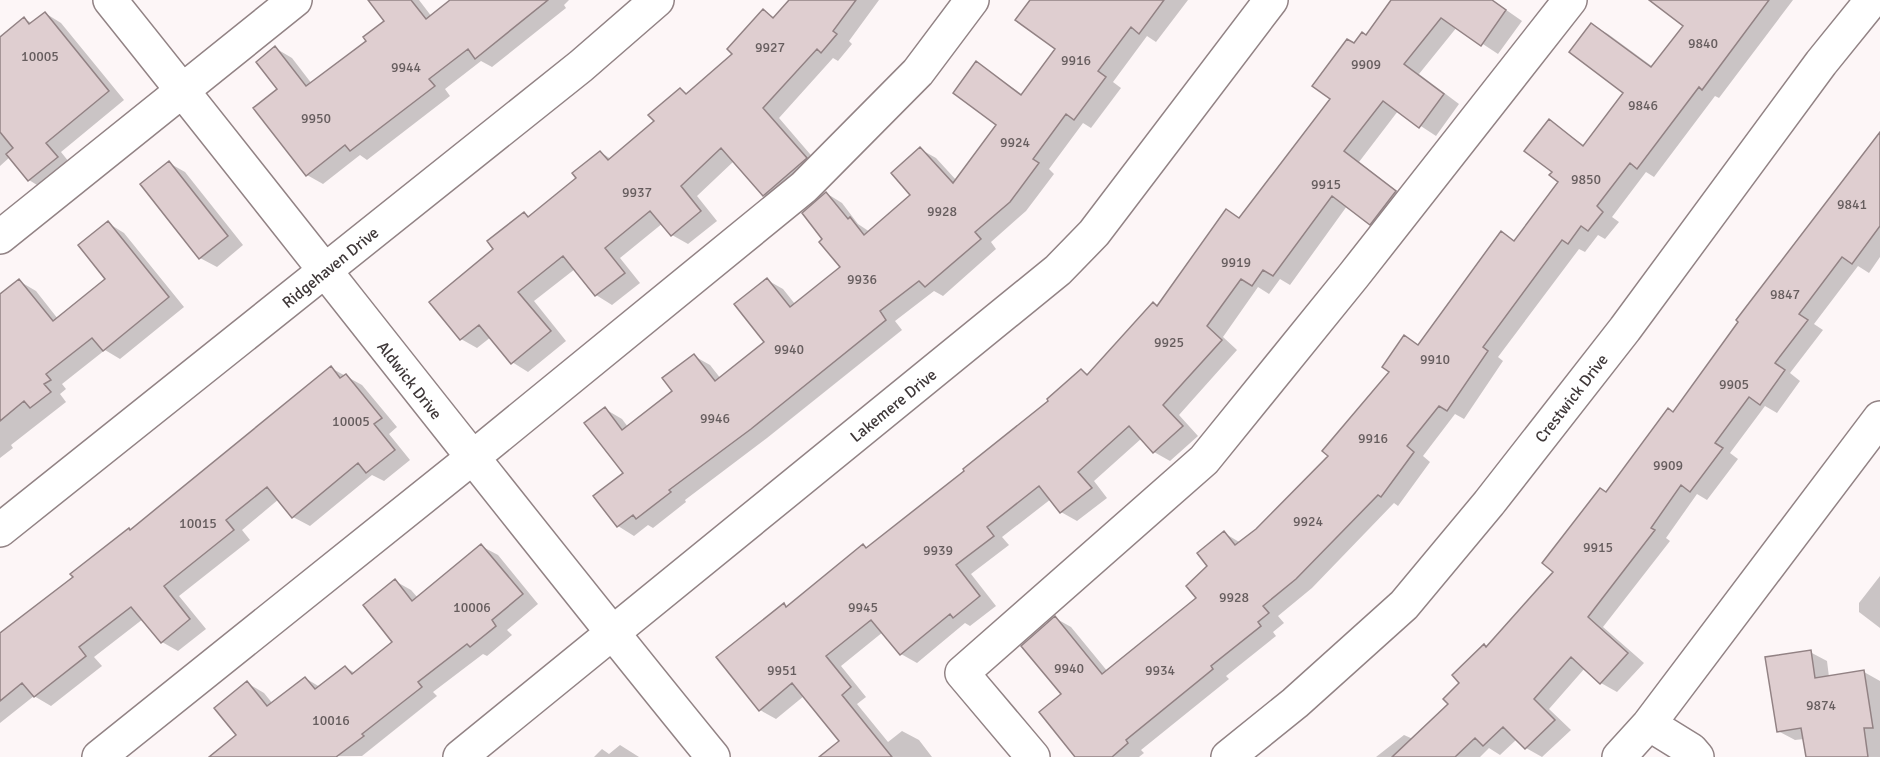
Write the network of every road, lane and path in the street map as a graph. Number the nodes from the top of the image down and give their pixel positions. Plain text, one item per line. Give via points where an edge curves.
1 (110, 0) edge
2 (295, 0) edge
3 (657, 0) edge
4 (972, 0) edge
5 (1271, 0) edge
6 (1570, 0) edge
7 (1872, 0) edge
8 (183, 91) junction
9 (0, 237) edge
10 (326, 271) junction
11 (1880, 418) edge
12 (472, 458) junction
13 (0, 530) edge
14 (612, 633) junction
15 (1649, 724) junction
16 (99, 757) edge
17 (460, 757) edge
18 (713, 757) edge
19 (1033, 757) edge
20 (1228, 757) edge
21 (1619, 757) edge
22 (1697, 757) edge

1 - 8 street, Aldwick Drive
2 - 8 street
3 - 10 street, Ridgehaven Drive
4 - 12 street via 918,72 804,187
5 - 14 street, Lakemere Drive via 1094,233 1059,270
6 - 19 street via 1204,460 962,673
7 - 20 street, Crestwick Drive via 1821,63 1625,330 1490,503 1404,605
8 - 9 street
8 - 10 street, Aldwick Drive
10 - 12 street, Aldwick Drive
10 - 13 street, Ridgehaven Drive
11 - 15 street
12 - 14 street, Aldwick Drive
12 - 16 street
14 - 17 street, Lakemere Drive
14 - 18 street, Aldwick Drive
15 - 21 street
15 - 22 street

